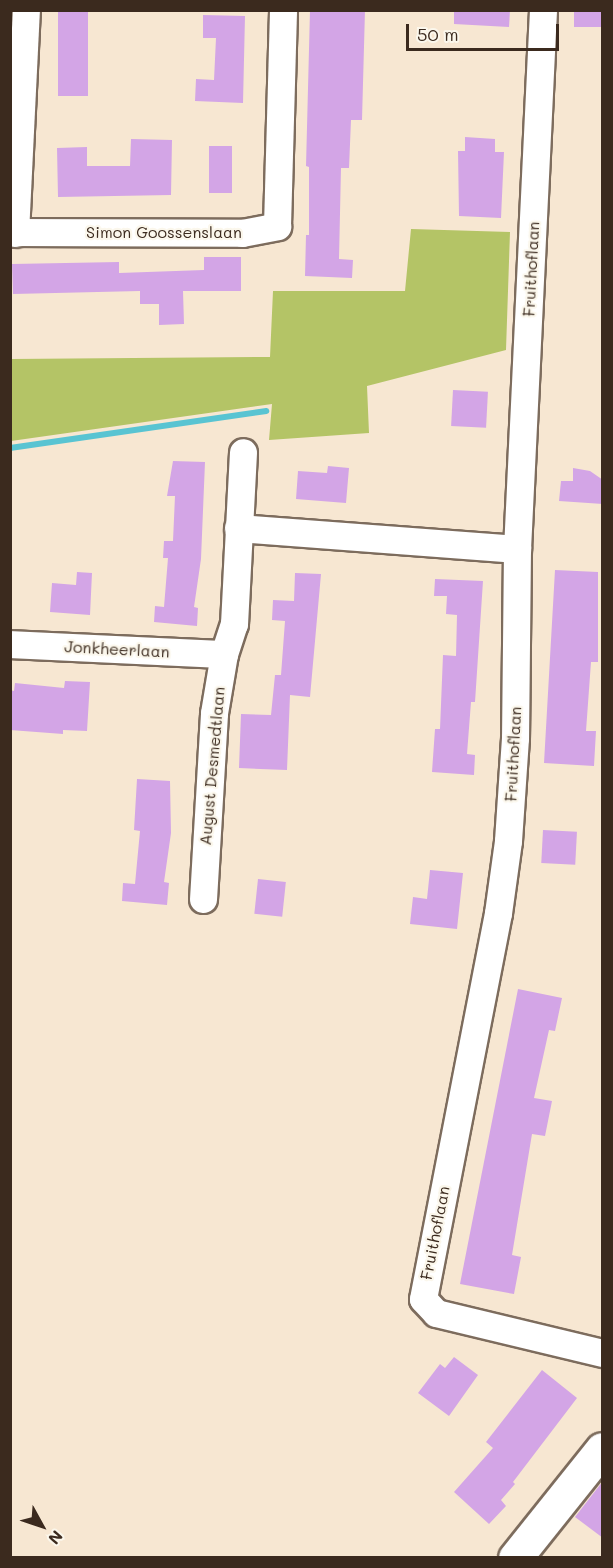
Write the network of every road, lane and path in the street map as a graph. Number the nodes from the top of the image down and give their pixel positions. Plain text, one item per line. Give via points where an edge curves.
1 (26, 10) edge
2 (283, 10) edge
3 (543, 10) edge
4 (13, 232) edge
5 (243, 452) dead end
6 (238, 528) junction
7 (517, 549) junction
8 (10, 644) edge
9 (224, 654) junction
10 (203, 899) dead end
11 (603, 1353) edge
12 (603, 1449) edge
13 (515, 1557) edge

1 - 4 street, Simon Goossenslaan
2 - 4 street, Simon Goossenslaan via 277,226 242,233
3 - 7 street, Fruithoflaan
5 - 6 street, August Desmedtlaan
6 - 7 street
6 - 9 street, August Desmedtlaan via 234,624
7 - 11 street, Fruithoflaan via 515,738 508,841 498,913 423,1299 428,1307 447,1316
8 - 9 street, Jonkheerlaan
9 - 10 street, August Desmedtlaan via 214,713
12 - 13 main road

